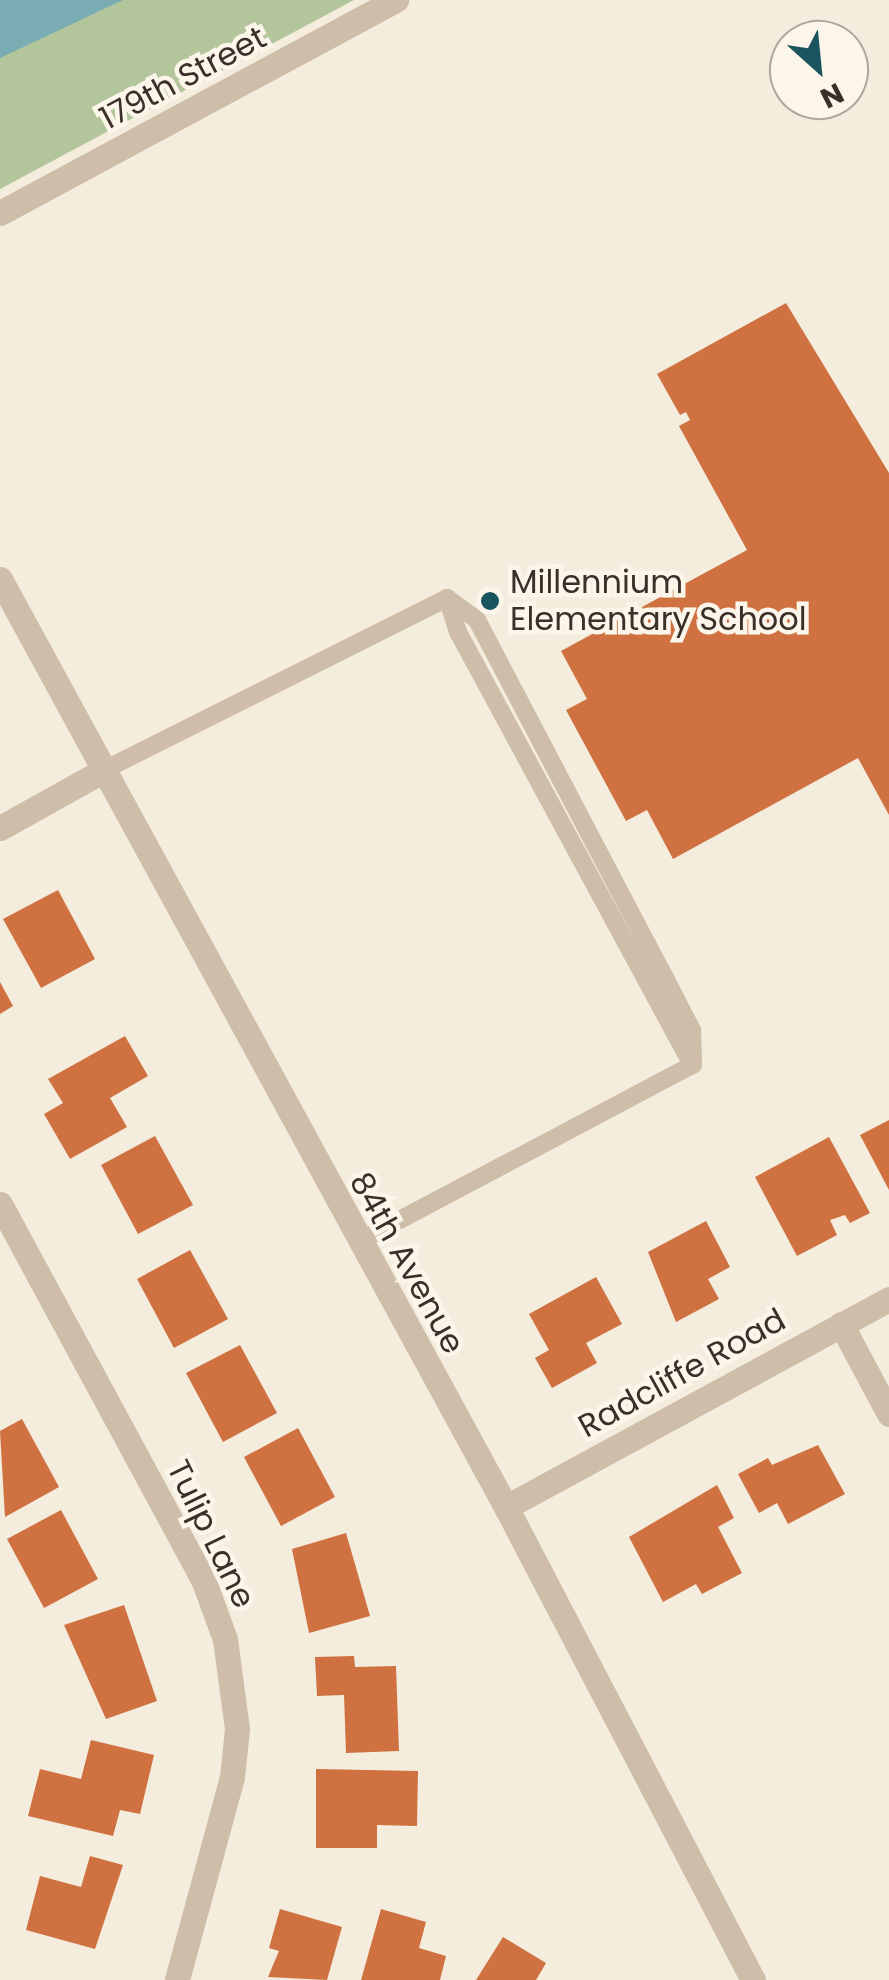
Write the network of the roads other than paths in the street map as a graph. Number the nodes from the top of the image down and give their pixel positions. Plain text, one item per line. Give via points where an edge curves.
1 (396, 0) edge
2 (0, 212) edge
3 (0, 579) edge
4 (104, 770) junction
5 (0, 828) edge
6 (0, 1204) edge
7 (358, 1242) junction
8 (889, 1299) edge
9 (840, 1324) junction
10 (889, 1414) edge
11 (506, 1507) junction
12 (177, 1980) edge
13 (752, 1980) edge

1 - 2 street, 179th Street
3 - 4 street, 84th Avenue
4 - 5 street
4 - 7 street, 84th Avenue
4 - 7 lane via 446,598 477,620 692,1030 692,1065
6 - 12 street, Tulip Lane via 195,1563 225,1639 237,1730 232,1777
7 - 11 street, 84th Avenue
8 - 9 street, Radcliffe Road
9 - 10 street
9 - 11 street, Radcliffe Road
11 - 13 street, 84th Avenue

